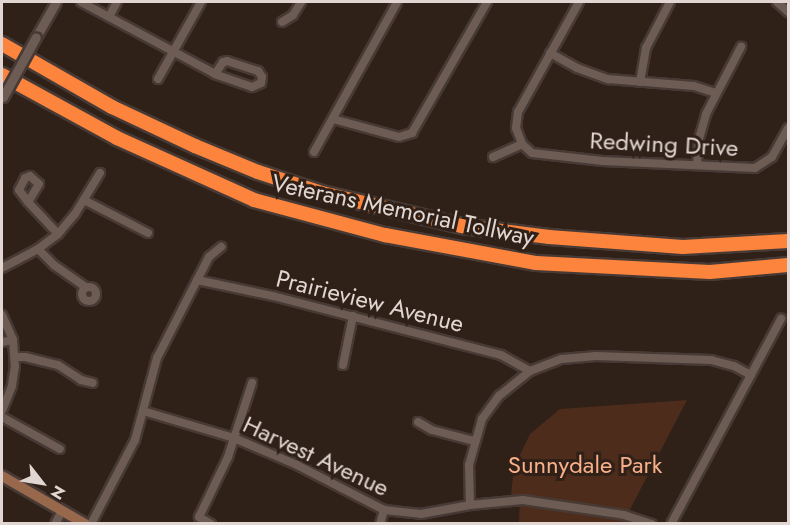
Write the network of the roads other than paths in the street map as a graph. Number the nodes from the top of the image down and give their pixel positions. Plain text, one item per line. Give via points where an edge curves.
1 (56, 2) edge
2 (81, 2) edge
3 (117, 2) edge
4 (201, 2) edge
5 (302, 2) edge
6 (397, 2) edge
7 (487, 2) edge
8 (579, 2) edge
9 (670, 2) edge
10 (777, 2) edge
11 (789, 12) edge
12 (109, 17) junction
13 (282, 22) dead end
14 (2, 44) edge
15 (741, 47) dead end
16 (173, 52) junction
17 (550, 53) junction
18 (215, 74) junction
19 (2, 75) edge
20 (158, 79) dead end
21 (640, 82) junction
22 (716, 93) junction
23 (2, 98) edge
24 (333, 119) junction
25 (789, 128) edge
26 (522, 144) junction
27 (314, 152) dead end
28 (493, 157) dead end
29 (697, 165) junction
30 (100, 173) dead end
31 (84, 200) junction
32 (28, 202) dead end
33 (148, 233) dead end
34 (58, 234) junction
35 (789, 241) edge
36 (221, 247) dead end
37 (38, 249) junction
38 (789, 265) edge
39 (2, 268) edge
40 (197, 280) junction
41 (86, 287) dead end
42 (2, 315) edge
43 (353, 316) junction
44 (781, 319) dead end
45 (13, 340) junction
46 (2, 342) edge
47 (15, 357) junction
48 (343, 365) dead end
49 (530, 371) junction
50 (751, 375) junction
51 (93, 383) dead end
52 (252, 383) dead end
53 (2, 411) edge
54 (143, 411) junction
55 (2, 417) edge
56 (418, 422) dead end
57 (234, 438) junction
58 (474, 441) junction
59 (60, 449) dead end
60 (2, 476) edge
61 (470, 505) junction
62 (384, 510) junction
63 (62, 511) junction
64 (55, 524) edge
65 (85, 524) edge
66 (91, 524) edge
67 (211, 524) edge
68 (380, 524) edge
69 (652, 524) edge
70 (671, 524) edge

1 - 23 street, bridge
2 - 12 street
3 - 12 street
4 - 16 street
5 - 13 street
6 - 24 street
7 - 24 street via 412,133 399,137
8 - 17 street
9 - 21 street via 646,48
10 - 11 street
12 - 16 street
14 - 35 highway, Veterans Memorial Tollway via 112,107 195,146 322,193 462,226 549,237 683,247
15 - 22 street
16 - 18 street
16 - 20 street
17 - 21 street via 598,76
17 - 26 street via 518,112 516,128
18 - 18 street via 252,87 262,80 258,71 227,61
19 - 38 highway, Veterans Memorial Tollway via 117,138 254,200 385,235 536,263 710,272
21 - 22 street via 694,86
22 - 29 street via 701,128
24 - 27 street
25 - 29 street, Redwing Drive via 772,157 755,168
26 - 28 street
26 - 29 street, Redwing Drive via 537,155
30 - 31 street
31 - 33 street
31 - 34 street
32 - 34 street
34 - 37 street
36 - 40 street via 209,257
37 - 39 street
37 - 41 street
40 - 43 street, Prairieview Avenue
40 - 54 street via 157,358
42 - 45 street
43 - 48 street
43 - 49 street, Prairieview Avenue via 501,355
44 - 50 street
45 - 46 street
45 - 47 street
47 - 51 street via 58,365
47 - 53 street via 12,386
49 - 50 street via 562,358 596,356 711,360
49 - 58 street via 493,403
50 - 70 street
52 - 57 street
54 - 57 street, Harvest Avenue
54 - 66 street via 131,448
55 - 59 street
56 - 58 street
57 - 62 street, Harvest Avenue
57 - 67 street via 199,517
58 - 61 street via 469,465
60 - 63 main road
61 - 62 street, Harvest Avenue via 421,514
61 - 69 street, Harvest Avenue via 507,500 543,502 624,515
62 - 68 street
63 - 64 street
63 - 65 main road

